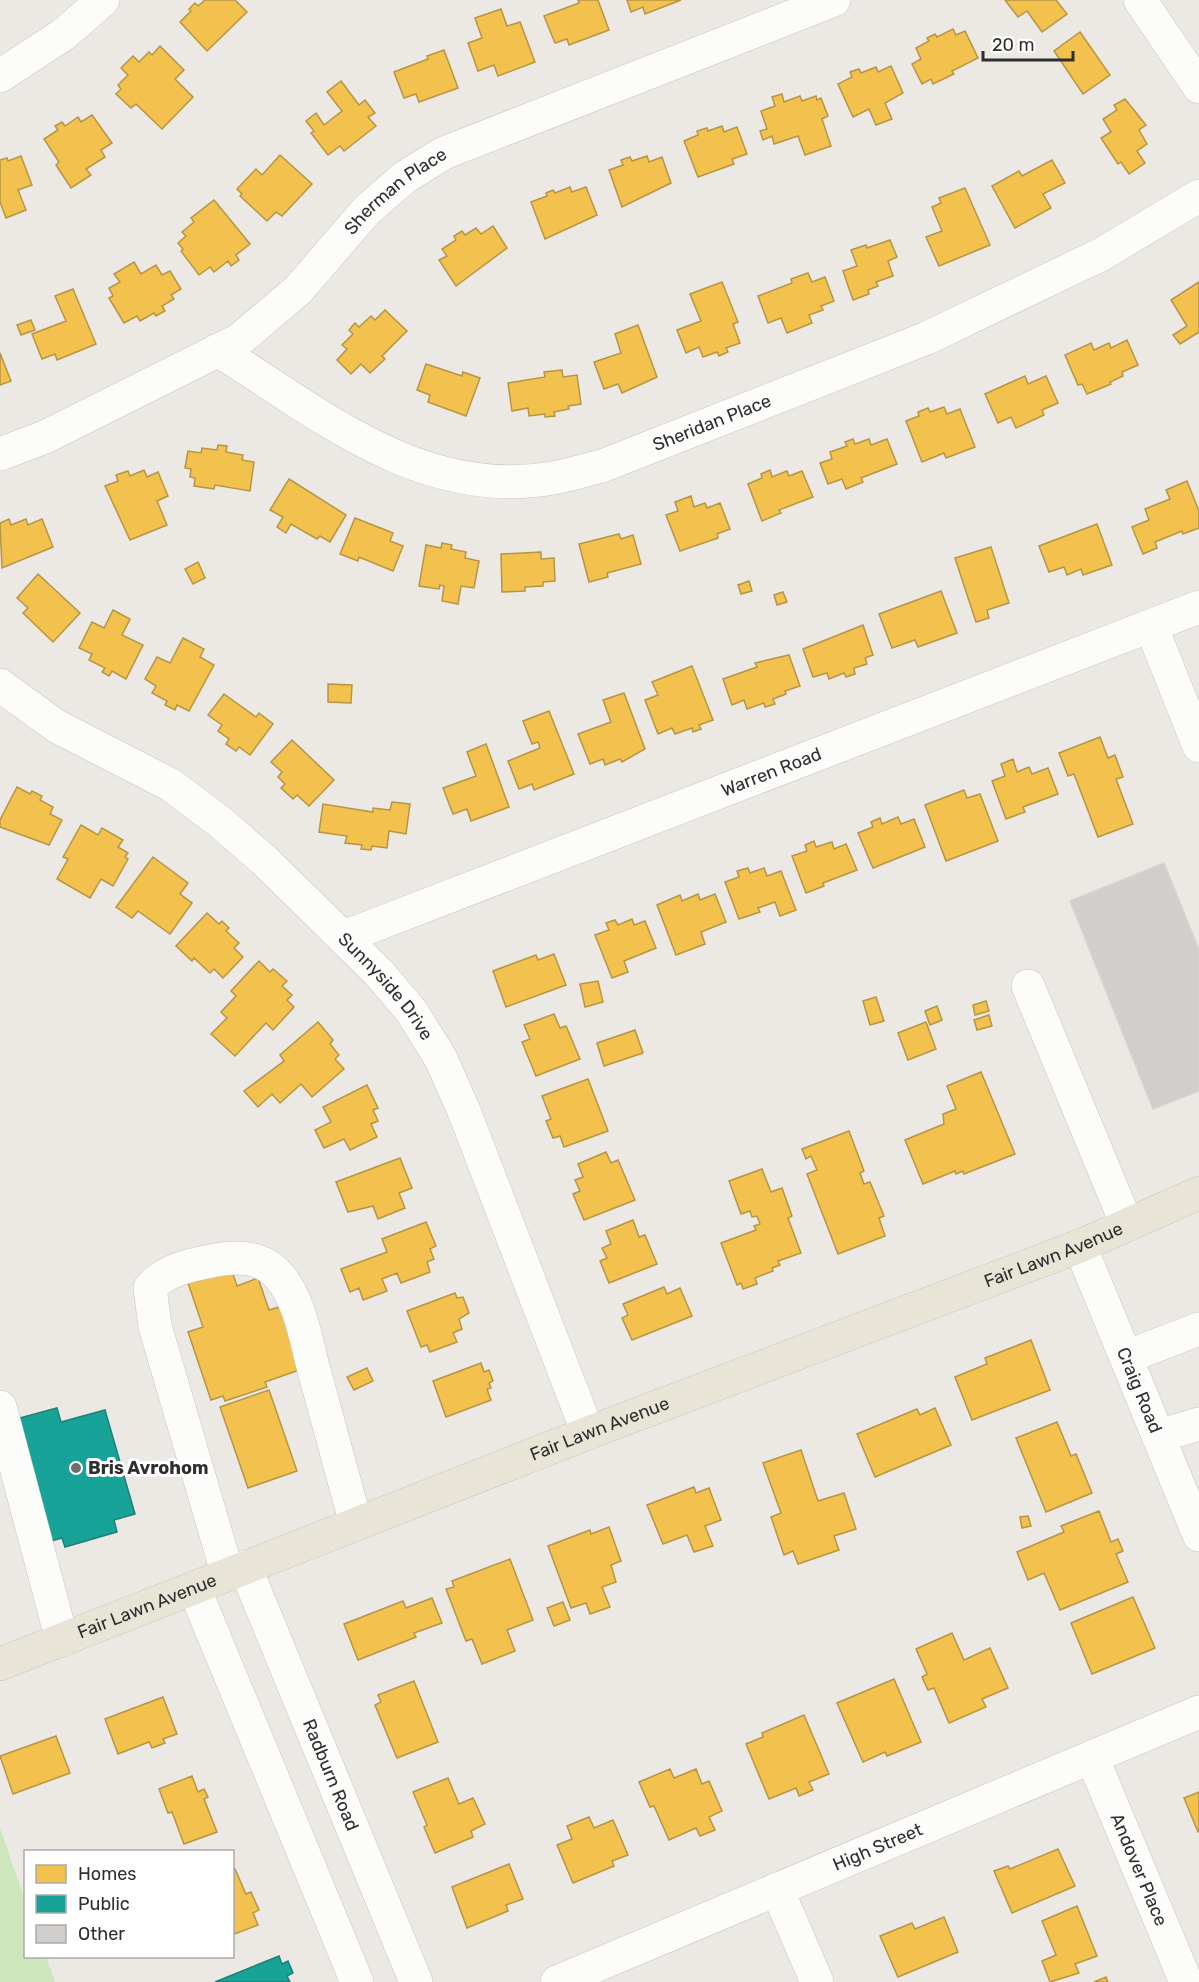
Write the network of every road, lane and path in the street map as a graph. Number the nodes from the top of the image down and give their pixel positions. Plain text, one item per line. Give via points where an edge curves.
1 (103, 0) edge
2 (834, 0) edge
3 (1140, 0) edge
4 (0, 76) edge
5 (1199, 87) edge
6 (1199, 196) edge
7 (218, 350) junction
8 (0, 454) edge
9 (1199, 607) edge
10 (1151, 626) junction
11 (0, 685) edge
12 (1199, 746) edge
13 (344, 937) junction
14 (1028, 986) dead end
15 (1199, 1193) edge
16 (1127, 1225) junction
17 (1080, 1246) junction
18 (1199, 1329) edge
19 (1126, 1356) junction
20 (0, 1407) edge
21 (1199, 1424) edge
22 (588, 1433) junction
23 (1158, 1436) junction
24 (356, 1524) junction
25 (1199, 1535) edge
26 (237, 1571) junction
27 (194, 1588) junction
28 (62, 1640) junction
29 (0, 1664) edge
30 (1199, 1712) edge
31 (1092, 1757) junction
32 (777, 1889) junction
33 (357, 1982) edge
34 (416, 1982) edge
35 (557, 1982) edge
36 (817, 1982) edge
37 (1185, 1982) edge

1 - 4 street via 64,34
2 - 7 street, Sherman Place via 444,153 405,177 367,210 298,290 239,340
3 - 5 street
6 - 7 street, Sheridan Place via 1102,254 927,338 602,466 552,478 507,481 460,477 416,466 374,448
7 - 8 street, Sherman Place via 45,437
9 - 10 street, Warren Road
10 - 12 street
10 - 13 street, Warren Road
11 - 13 street, Sunnyside Drive via 56,726 179,791 220,822
13 - 22 street, Sunnyside Drive via 412,1012 441,1059
14 - 16 street
15 - 16 main road, Fair Lawn Avenue
16 - 17 main road, Fair Lawn Avenue
17 - 19 street, Craig Road
17 - 22 main road, Fair Lawn Avenue
18 - 19 street
19 - 23 street, Craig Road
20 - 28 street
21 - 23 street
22 - 24 main road, Fair Lawn Avenue
23 - 25 street, Craig Road
24 - 26 main road, Fair Lawn Avenue
24 - 26 street, Radburn Road via 302,1326 291,1292 278,1274 255,1260 231,1256 159,1277 150,1288 155,1326
26 - 27 main road, Fair Lawn Avenue
26 - 34 street, Radburn Road
27 - 28 main road, Fair Lawn Avenue
27 - 33 street
28 - 29 main road, Fair Lawn Avenue
30 - 31 street, High Street
31 - 32 street, High Street
31 - 37 street, Andover Place
32 - 35 street, High Street
32 - 36 street

